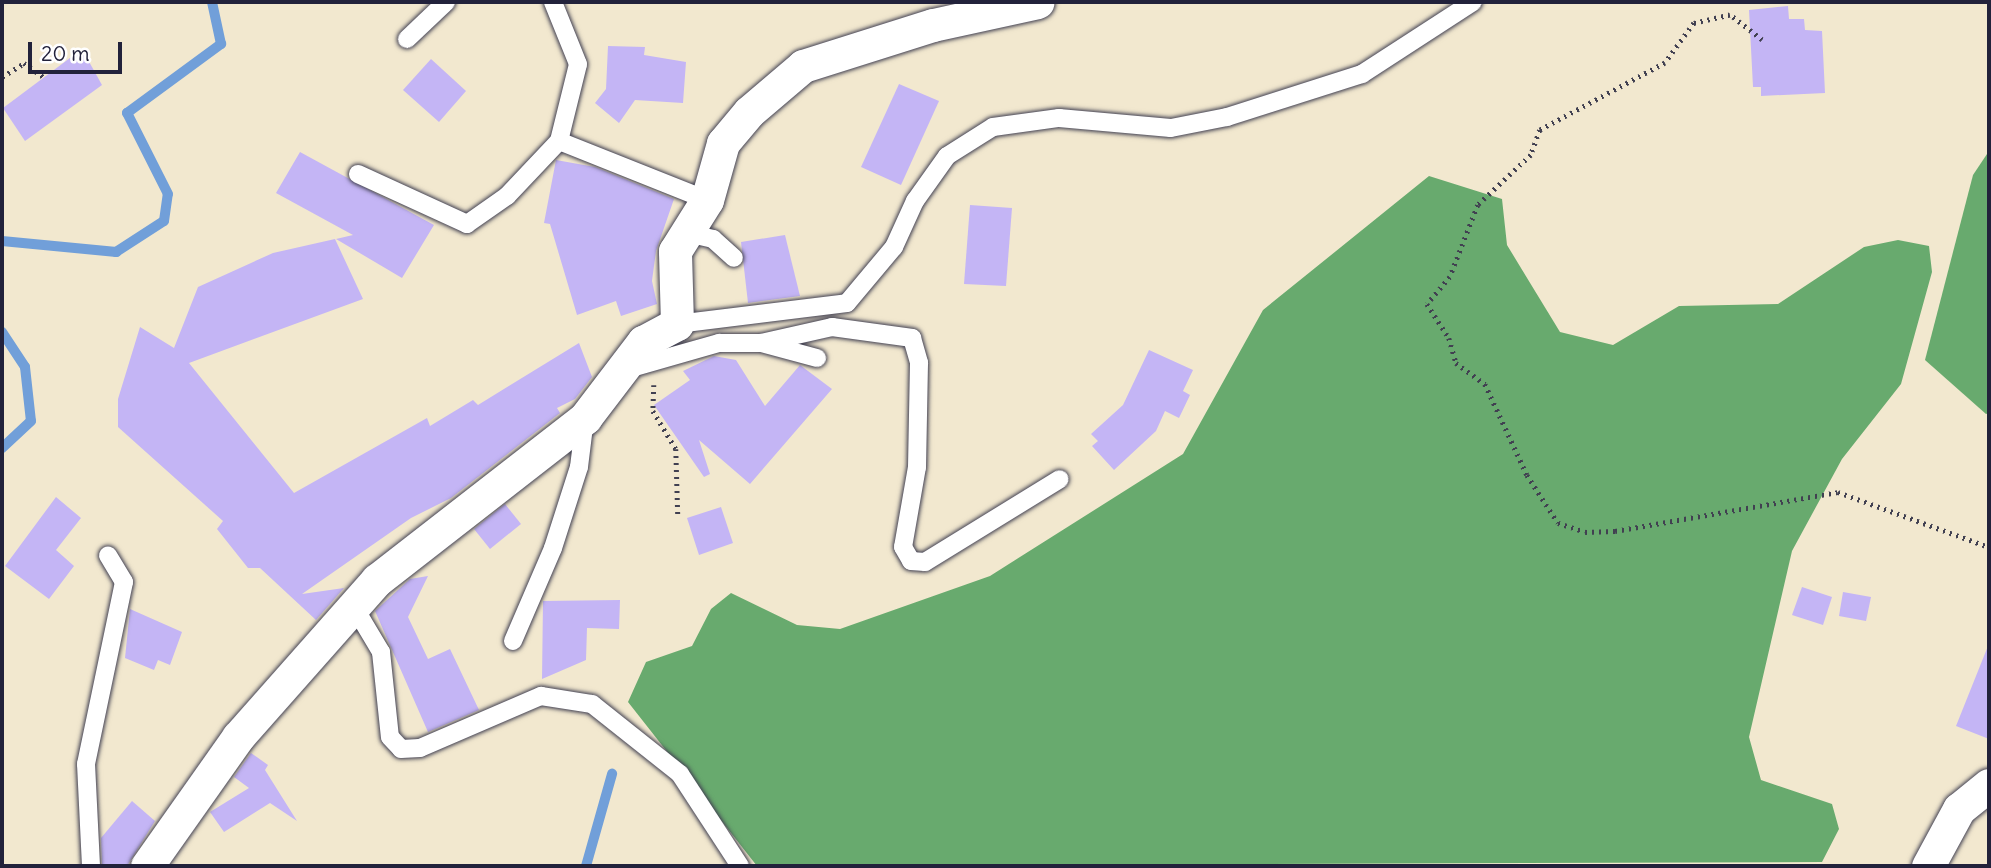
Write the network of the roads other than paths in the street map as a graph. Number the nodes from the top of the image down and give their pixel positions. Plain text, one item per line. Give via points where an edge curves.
1 (446, 2) edge
2 (553, 2) edge
3 (1038, 2) edge
4 (1473, 2) edge
5 (407, 39) dead end
6 (559, 141) junction
7 (358, 174) dead end
8 (707, 200) junction
9 (687, 233) junction
10 (734, 258) dead end
11 (677, 324) junction
12 (761, 343) junction
13 (817, 358) dead end
14 (618, 372) junction
15 (585, 418) junction
16 (1060, 479) dead end
17 (108, 555) dead end
18 (354, 605) junction
19 (513, 641) dead end
20 (1989, 785) edge
21 (91, 866) edge
22 (147, 866) edge
23 (740, 866) edge
24 (1928, 866) edge

1 - 5 lane
2 - 6 lane via 578,64
3 - 8 street via 933,25 803,66 723,144
4 - 11 lane via 1362,74 1227,117 1171,128 1059,118 993,127 947,156 915,201 894,247 847,303
6 - 7 lane via 507,196 467,223
6 - 8 lane
8 - 9 street
9 - 10 lane via 713,239
9 - 11 street via 675,251
11 - 14 street via 643,342
12 - 13 lane
12 - 14 lane via 719,344
12 - 16 lane via 832,327 912,338 919,363 917,467 903,547 911,561 925,562
14 - 15 street via 607,396
15 - 18 street via 514,478 444,523
15 - 19 lane via 579,467 557,537
17 - 21 lane via 124,582 86,764
18 - 22 street via 238,737
18 - 23 lane via 381,652 390,737 401,750 420,748 541,696 592,704 680,774
20 - 24 street via 1959,809

